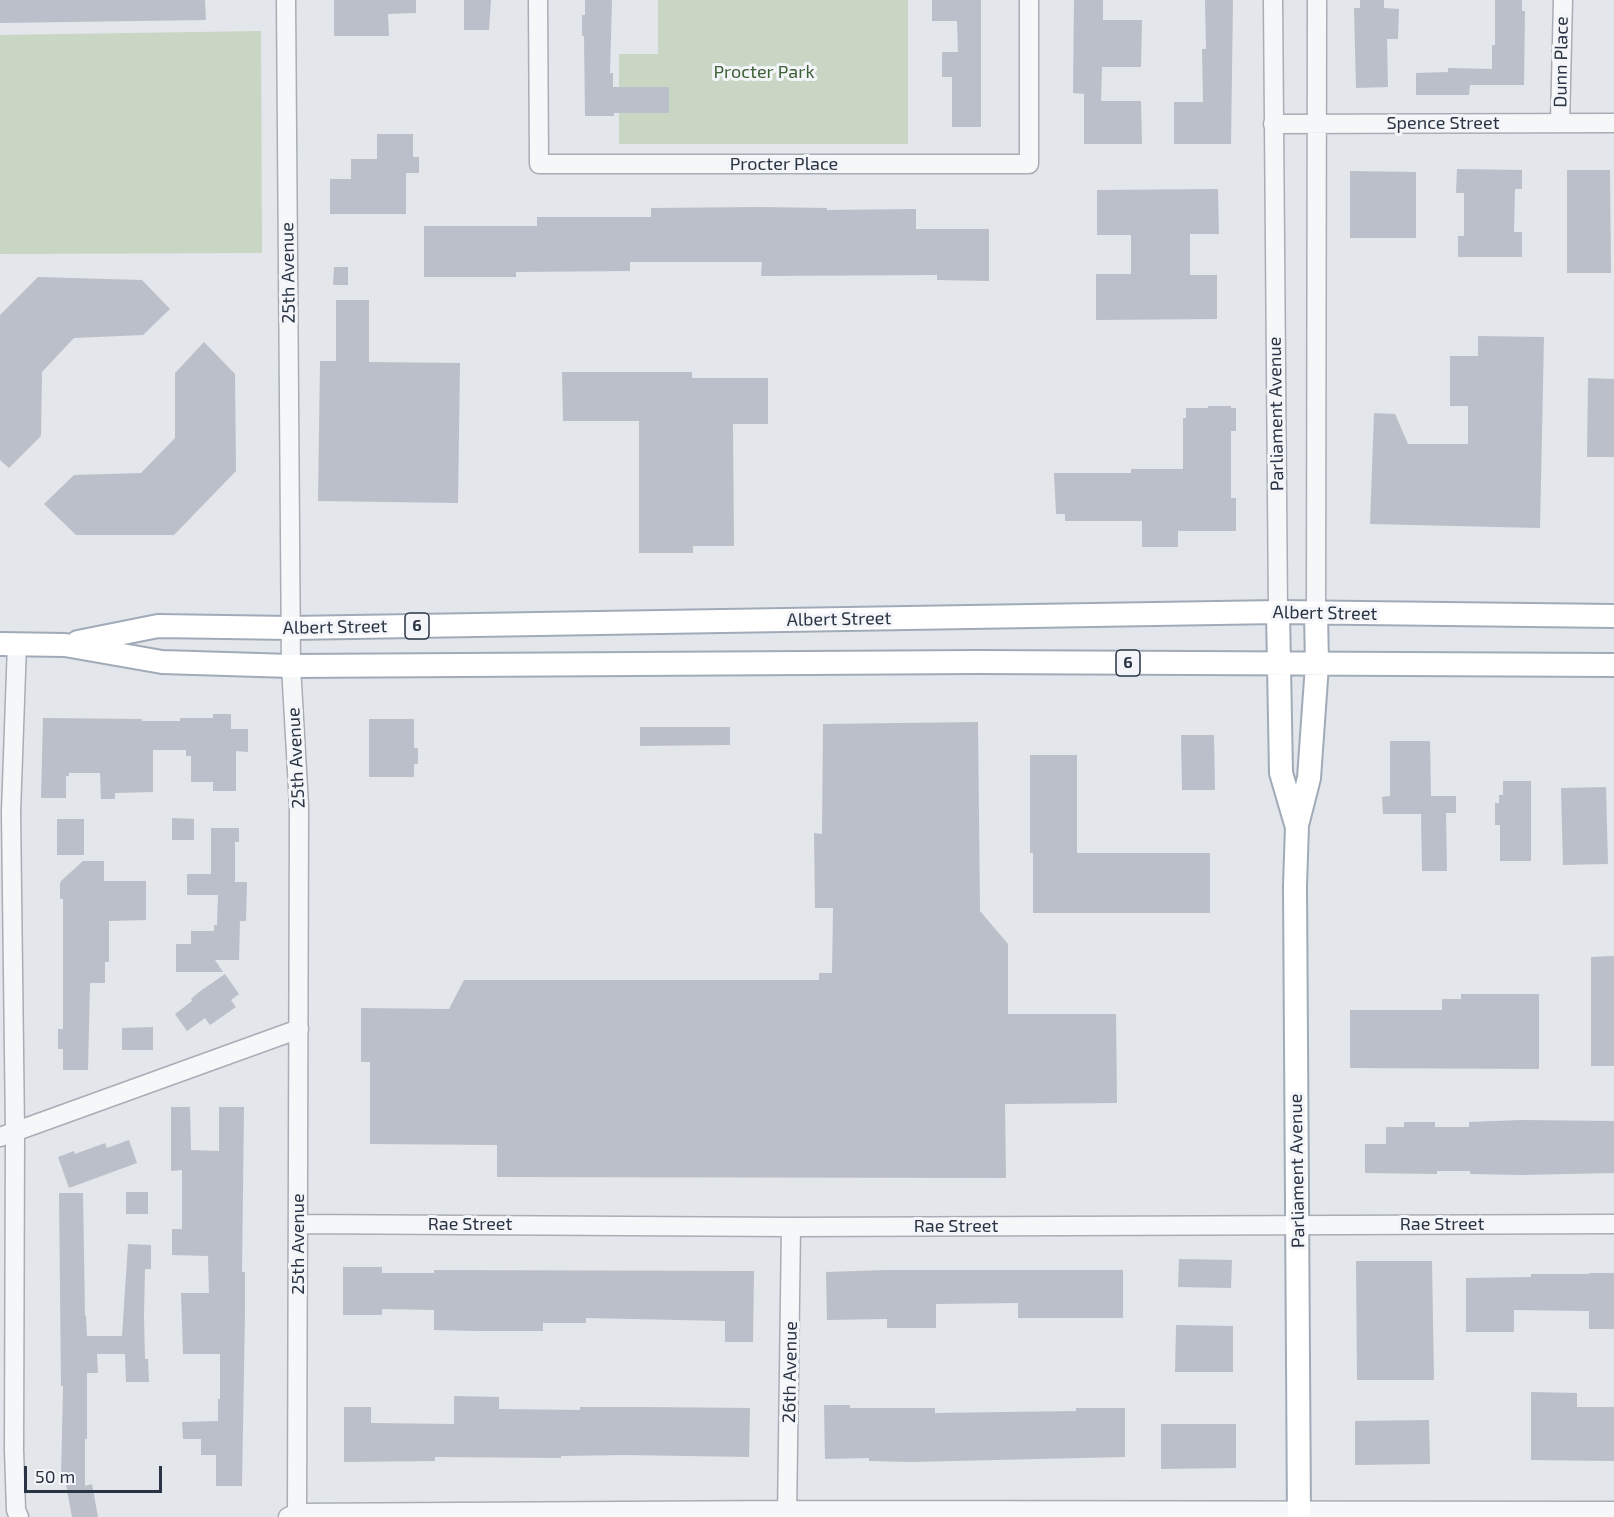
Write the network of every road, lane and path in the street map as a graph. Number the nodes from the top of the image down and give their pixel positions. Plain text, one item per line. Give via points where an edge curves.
1 (286, 0) edge
2 (538, 0) edge
3 (1029, 0) edge
4 (1273, 0) edge
5 (1317, 0) edge
6 (1563, 0) edge
7 (1318, 123) junction
8 (1560, 123) junction
9 (1614, 123) edge
10 (1273, 124) junction
11 (1278, 612) junction
12 (1316, 613) junction
13 (1614, 616) edge
14 (291, 628) junction
15 (9, 644) edge
16 (65, 645) junction
17 (1279, 664) junction
18 (1317, 665) junction
19 (1614, 665) edge
20 (291, 666) junction
21 (1296, 825) junction
22 (298, 1029) junction
23 (8, 1134) edge
24 (298, 1224) junction
25 (1614, 1224) edge
26 (1298, 1226) junction
27 (791, 1227) junction
28 (1614, 1511) edge
29 (1299, 1513) edge
30 (787, 1514) edge
31 (294, 1516) edge
32 (19, 1517) edge

1 - 14 street, 25th Avenue
2 - 3 street, Procter Place via 539,164 1029,164
4 - 10 street, Parliament Avenue
5 - 7 street, Parliament Avenue
6 - 8 street, Dunn Place
7 - 8 street, Spence Street
7 - 10 street, Spence Street
7 - 12 street, Parliament Avenue
8 - 9 street, Spence Street
10 - 11 street, Parliament Avenue
11 - 12 main road, Albert Street / 6
11 - 14 main road, Albert Street / 6
11 - 17 main road, Parliament Avenue
12 - 13 main road, Albert Street / 6
12 - 18 main road, Parliament Avenue
14 - 16 main road, Albert Street / 6 via 158,626
14 - 20 street, 25th Avenue
15 - 16 main road, Albert Street / 6
15 - 23 street
16 - 20 main road, Albert Street / 6 via 162,662
17 - 18 main road, Albert Street / 6
17 - 20 main road, Albert Street / 6
17 - 21 main road, Parliament Avenue via 1281,773
18 - 19 main road, Albert Street / 6
18 - 21 main road, Parliament Avenue via 1309,778
20 - 22 street, 25th Avenue via 298,806
21 - 26 main road, Parliament Avenue
22 - 23 street
22 - 24 street, 25th Avenue
23 - 32 street via 14,1450
24 - 27 street, Rae Street
24 - 31 street, 25th Avenue
25 - 26 street, Rae Street
26 - 27 street, Rae Street
26 - 29 main road, Parliament Avenue
27 - 30 street, 26th Avenue
28 - 29 street
29 - 30 street
30 - 31 street

